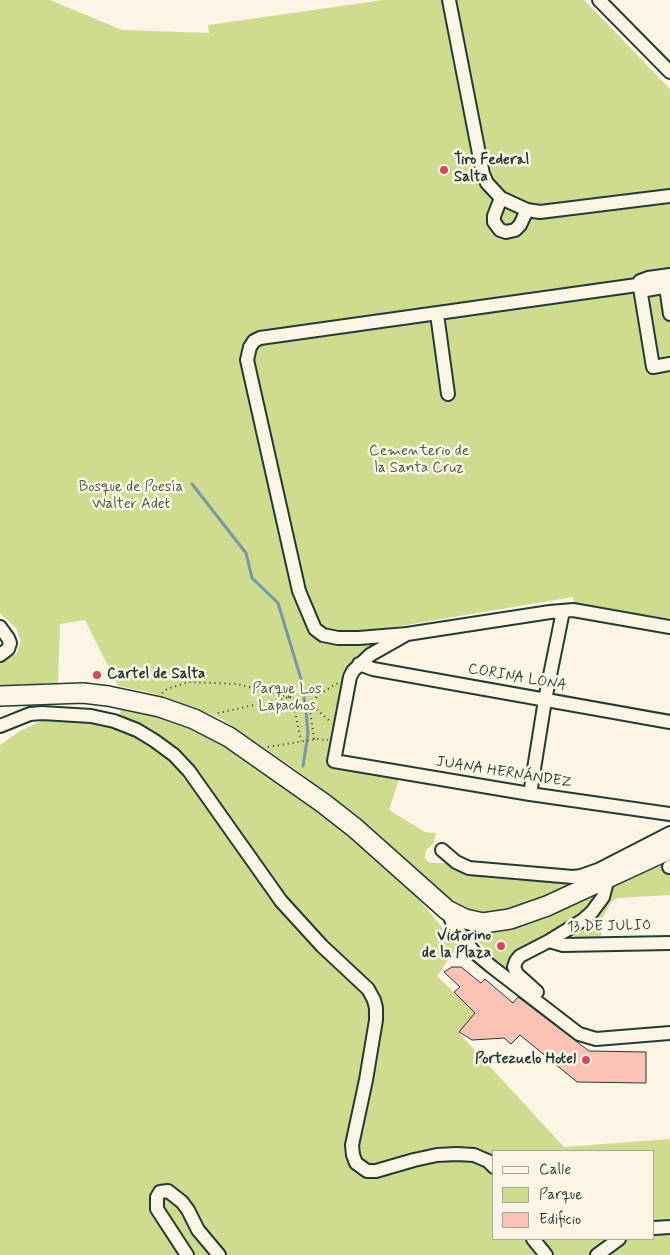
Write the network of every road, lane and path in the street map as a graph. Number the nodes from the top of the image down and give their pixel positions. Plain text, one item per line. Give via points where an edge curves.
1 (449, 0) edge
2 (599, 0) edge
3 (670, 72) edge
4 (670, 196) edge
5 (501, 198) junction
6 (527, 210) junction
7 (669, 283) edge
8 (639, 287) junction
9 (437, 314) junction
10 (670, 314) edge
11 (670, 364) edge
12 (448, 394) dead end
13 (563, 611) junction
14 (0, 627) edge
15 (670, 627) edge
16 (407, 634) junction
17 (0, 655) edge
18 (359, 664) junction
19 (350, 677) junction
20 (0, 696) edge
21 (290, 697) junction
22 (545, 700) junction
23 (309, 702) junction
24 (149, 704) junction
25 (194, 719) junction
26 (670, 722) edge
27 (0, 726) edge
28 (340, 731) junction
29 (301, 741) junction
30 (266, 747) dead end
31 (530, 794) junction
32 (670, 814) edge
33 (670, 833) edge
34 (442, 850) dead end
35 (670, 860) edge
36 (608, 878) junction
37 (447, 910) junction
38 (549, 941) junction
39 (670, 942) edge
40 (566, 1023) junction
41 (670, 1033) edge
42 (492, 1165) edge
43 (670, 1227) edge
44 (655, 1228) edge
45 (535, 1240) edge
46 (618, 1240) edge
47 (186, 1255) edge
48 (219, 1255) edge
49 (546, 1255) edge
50 (597, 1255) edge

1 - 5 street via 483,174 492,191
2 - 3 street
4 - 6 street via 540,212
5 - 6 street
5 - 6 street via 494,216 500,230 515,230
7 - 8 street via 648,278 640,281
7 - 10 street
8 - 9 street
8 - 11 street via 653,367
9 - 12 street
9 - 16 street via 260,338 254,341 247,360 299,591 315,629 323,635 338,638
13 - 15 street via 582,611
13 - 16 street
13 - 22 street
14 - 17 street via 10,643
16 - 18 street
18 - 19 street
18 - 22 street, CORINA LONA
19 - 23 path
19 - 28 street
20 - 24 highway via 83,694
21 - 23 path
21 - 24 path via 237,684 189,682 167,689
21 - 25 path
21 - 29 path
22 - 26 street, CORINA LONA
22 - 31 street
23 - 28 path
23 - 29 path via 314,739
24 - 25 highway
25 - 37 highway via 230,737 323,803
27 - 42 street via 42,712 91,716 136,730 174,755 189,771 281,901 368,989 374,1000 376,1020 352,1144 356,1163 367,1171 376,1171 437,1155 457,1154 474,1155
28 - 31 street, JUANA HERNÁNDEZ via 334,762
29 - 30 path
31 - 32 street, JUANA HERNÁNDEZ
33 - 34 street via 598,870 573,877 469,868
35 - 36 highway
36 - 37 highway via 510,919 483,923
36 - 38 street via 603,897 592,912
37 - 40 street via 453,924 474,952
38 - 39 street, 13 DE JULIO via 563,944
38 - 40 street via 520,956 514,967 517,974
40 - 41 street via 579,1034 596,1038
43 - 44 street
45 - 49 street
46 - 50 street
47 - 48 street via 157,1209 160,1192 168,1190 182,1202 198,1230

